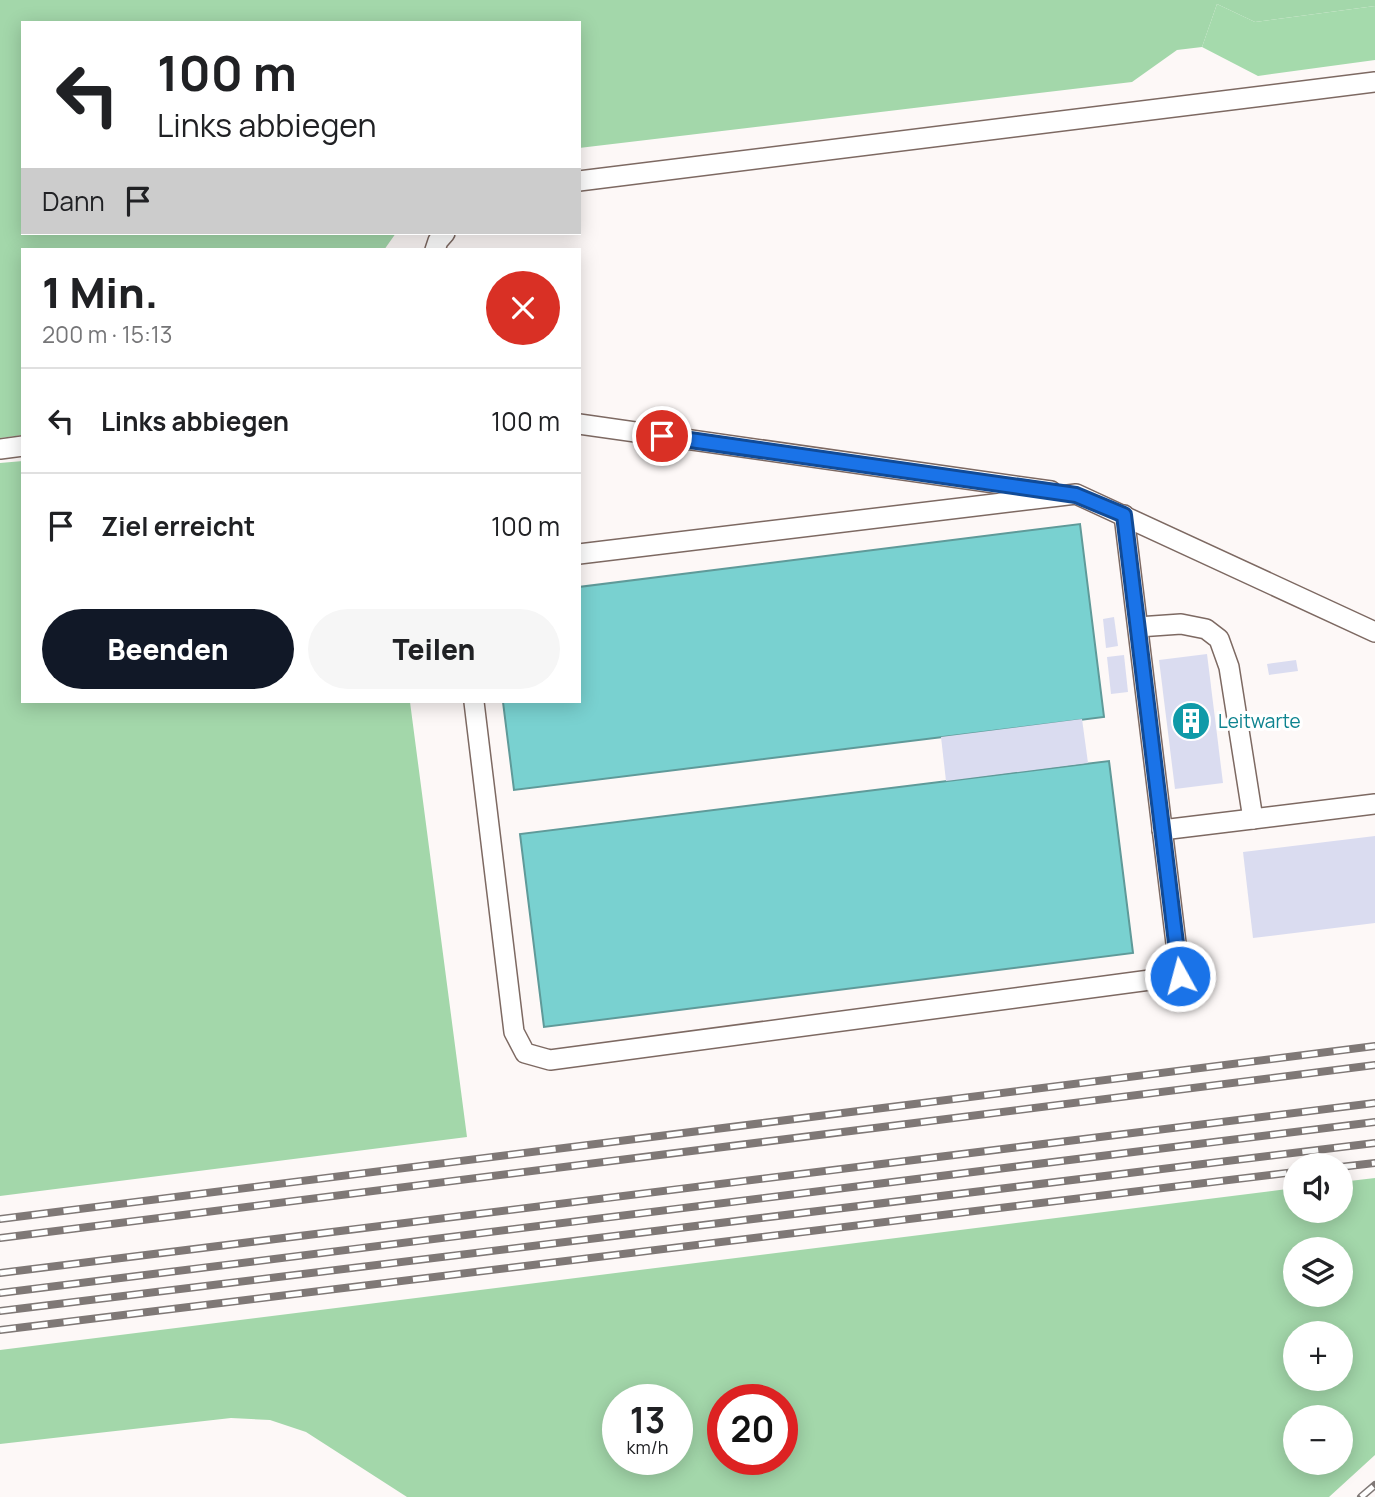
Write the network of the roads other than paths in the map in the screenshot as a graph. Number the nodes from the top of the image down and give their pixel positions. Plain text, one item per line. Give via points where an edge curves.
1 (1375, 82) edge
2 (581, 180) edge
3 (581, 424) edge
4 (21, 446) edge
5 (0, 449) edge
6 (1076, 495) junction
7 (1124, 515) junction
8 (581, 554) edge
9 (1138, 627) junction
10 (1375, 632) edge
11 (474, 703) edge
12 (1375, 804) edge
13 (1253, 819) junction
14 (1162, 830) junction

1 - 2 lane
3 - 6 lane
4 - 5 lane
6 - 7 lane
6 - 8 lane
7 - 9 lane
7 - 10 lane
9 - 13 lane via 1181,624 1206,629 1219,639 1229,667
9 - 14 lane
11 - 14 lane via 514,1032 525,1053 550,1060 1180,976
12 - 13 lane
13 - 14 lane

